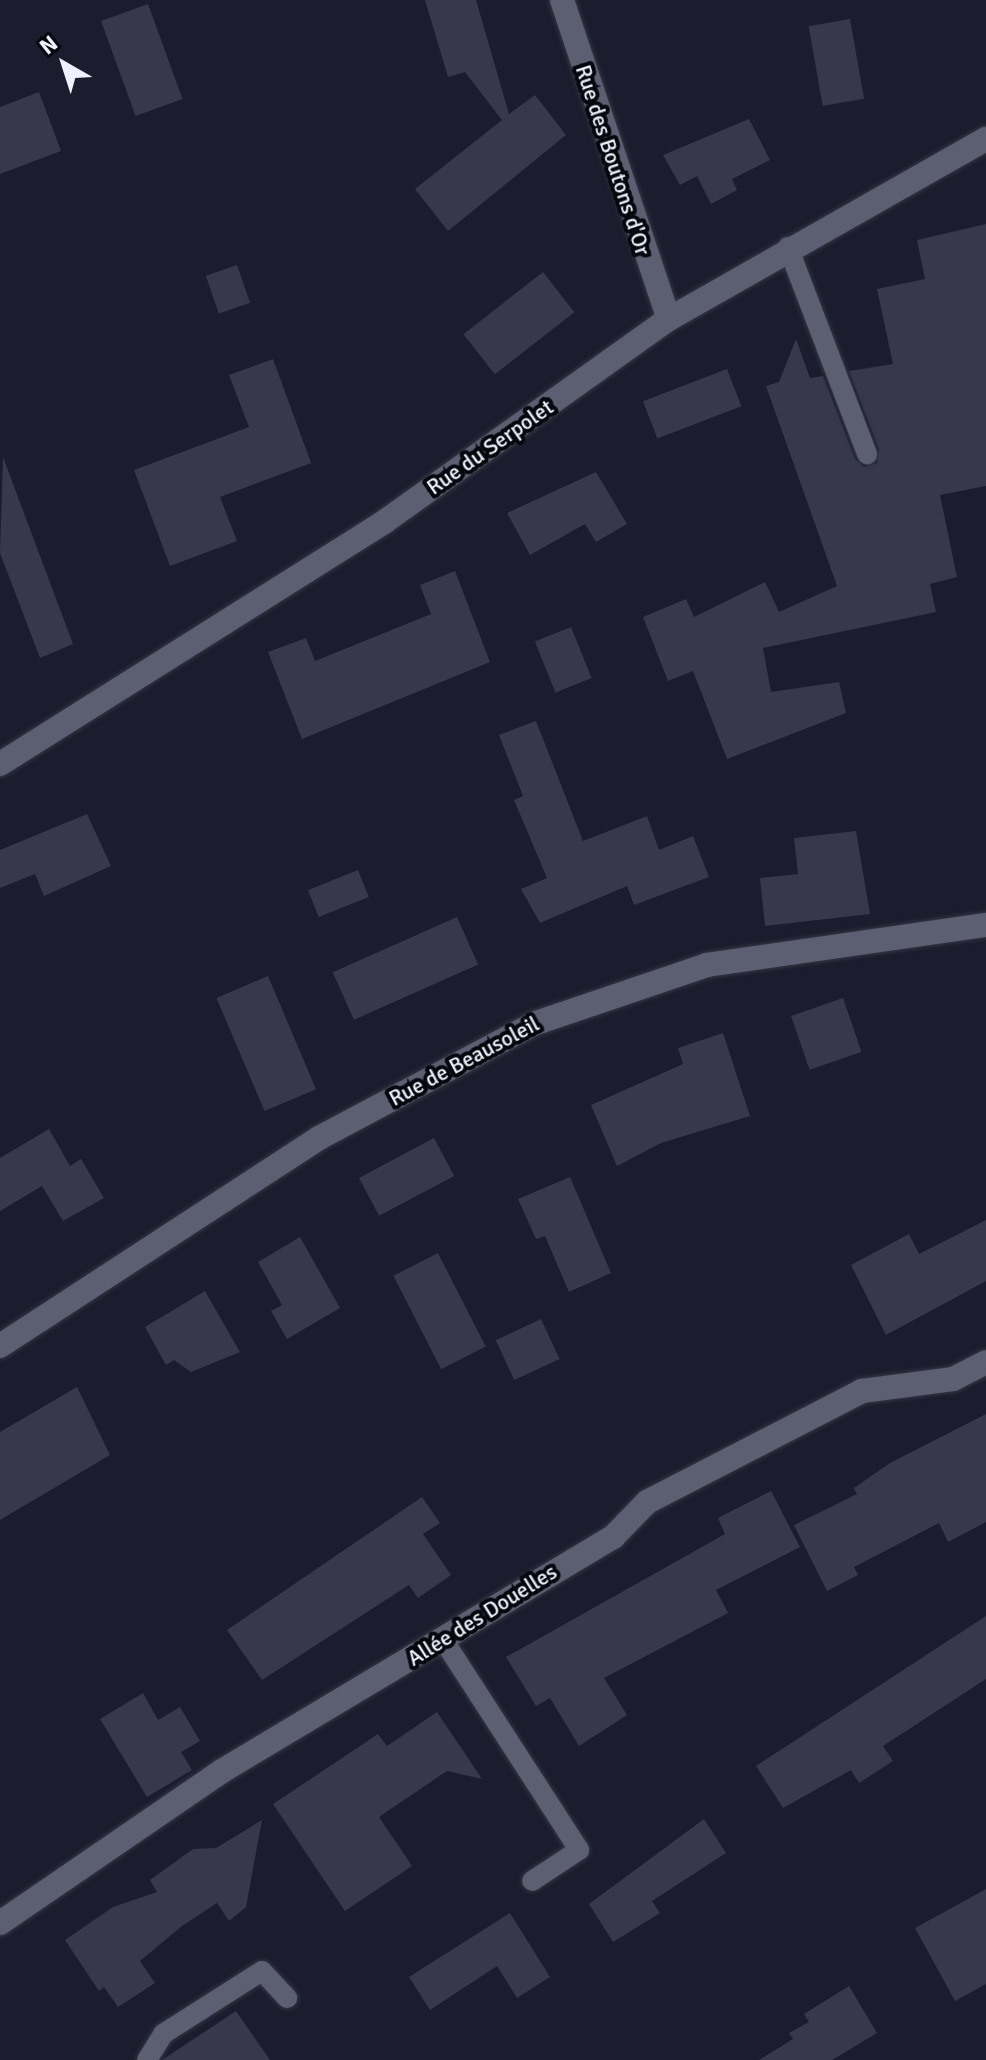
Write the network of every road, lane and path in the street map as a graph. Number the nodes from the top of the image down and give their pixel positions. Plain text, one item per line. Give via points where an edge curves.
1 (562, 0) edge
2 (986, 139) edge
3 (788, 247) junction
4 (669, 319) junction
5 (867, 454) dead end
6 (0, 764) edge
7 (986, 925) edge
8 (0, 1346) edge
9 (986, 1362) edge
10 (444, 1641) junction
11 (532, 1881) dead end
12 (0, 1923) edge
13 (287, 1998) dead end
14 (147, 2060) edge

1 - 4 street, Rue des Boutons d'Or
2 - 3 street, Rue du Serpolet
3 - 4 street, Rue du Serpolet
3 - 5 lane
4 - 6 street, Rue du Serpolet via 384,522
7 - 8 street, Rue de Beausoleil via 707,965 533,1024 319,1138
9 - 10 street, Allée des Douelles via 953,1379 862,1391 647,1502 613,1537 518,1589
10 - 11 lane via 579,1850
10 - 12 street, Allée des Douelles via 222,1771
13 - 14 lane via 262,1971 163,2034

